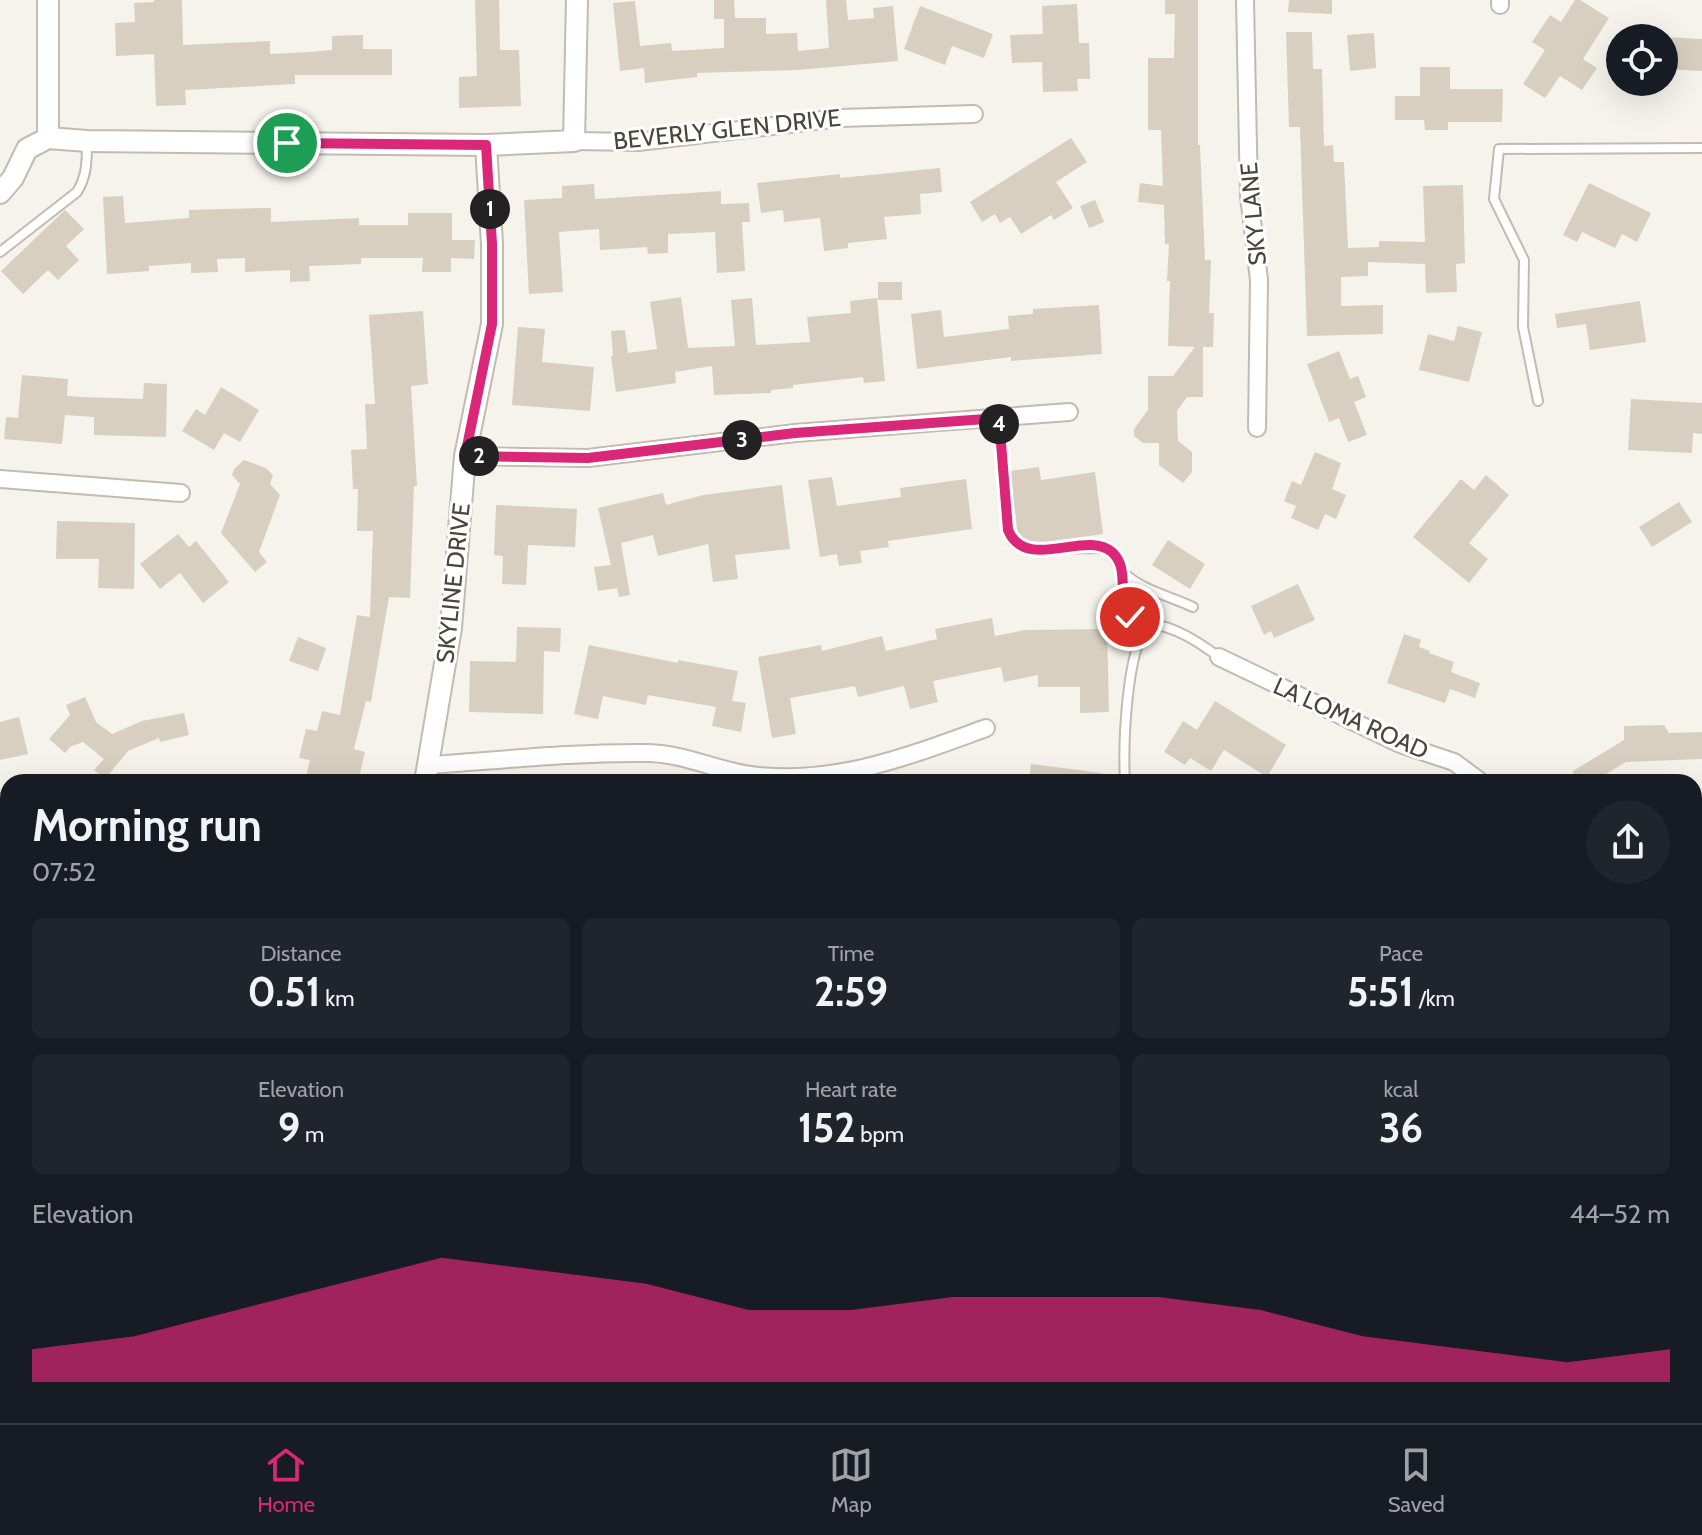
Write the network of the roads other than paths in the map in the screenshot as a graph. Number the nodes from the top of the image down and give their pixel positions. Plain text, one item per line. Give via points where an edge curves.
1 (48, 0) edge
2 (577, 0) edge
3 (1245, 0) edge
4 (974, 114) dead end
5 (48, 138) junction
6 (87, 141) junction
7 (574, 141) junction
8 (486, 145) junction
9 (1702, 148) edge
10 (0, 193) edge
11 (0, 252) edge
12 (1538, 401) dead end
13 (1069, 412) dead end
14 (999, 418) junction
15 (1257, 428) dead end
16 (465, 456) junction
17 (0, 479) edge
18 (181, 493) dead end
19 (1124, 573) junction
20 (1193, 607) dead end
21 (1141, 633) junction
22 (1219, 657) joint
23 (986, 728) dead end
24 (428, 773) edge
25 (744, 774) edge
26 (840, 774) edge
27 (1125, 774) edge
28 (1470, 774) edge

1 - 5 street
2 - 7 street
3 - 15 street, SKY LANE via 1249,196 1259,280
4 - 7 street, BEVERLY GLEN DRIVE via 840,118 638,142
5 - 6 street, BEVERLY GLEN DRIVE
5 - 10 street via 27,149
6 - 8 street, BEVERLY GLEN DRIVE
6 - 11 lane via 87,162 77,192
7 - 8 street, BEVERLY GLEN DRIVE
8 - 16 street, SKYLINE DRIVE via 492,324
9 - 12 lane via 1499,149 1494,199 1524,260 1523,327
13 - 14 street
14 - 16 street via 795,433 588,458
14 - 19 lane via 1012,541 1026,549 1105,548 1114,553
16 - 24 street, SKYLINE DRIVE via 451,628
17 - 18 street
19 - 20 lane
19 - 21 lane via 1124,600
21 - 22 lane via 1148,623 1166,626
21 - 27 lane via 1135,650
22 - 28 street, LA LOMA ROAD via 1400,744 1454,762
23 - 26 street
24 - 25 street via 594,753 654,754

